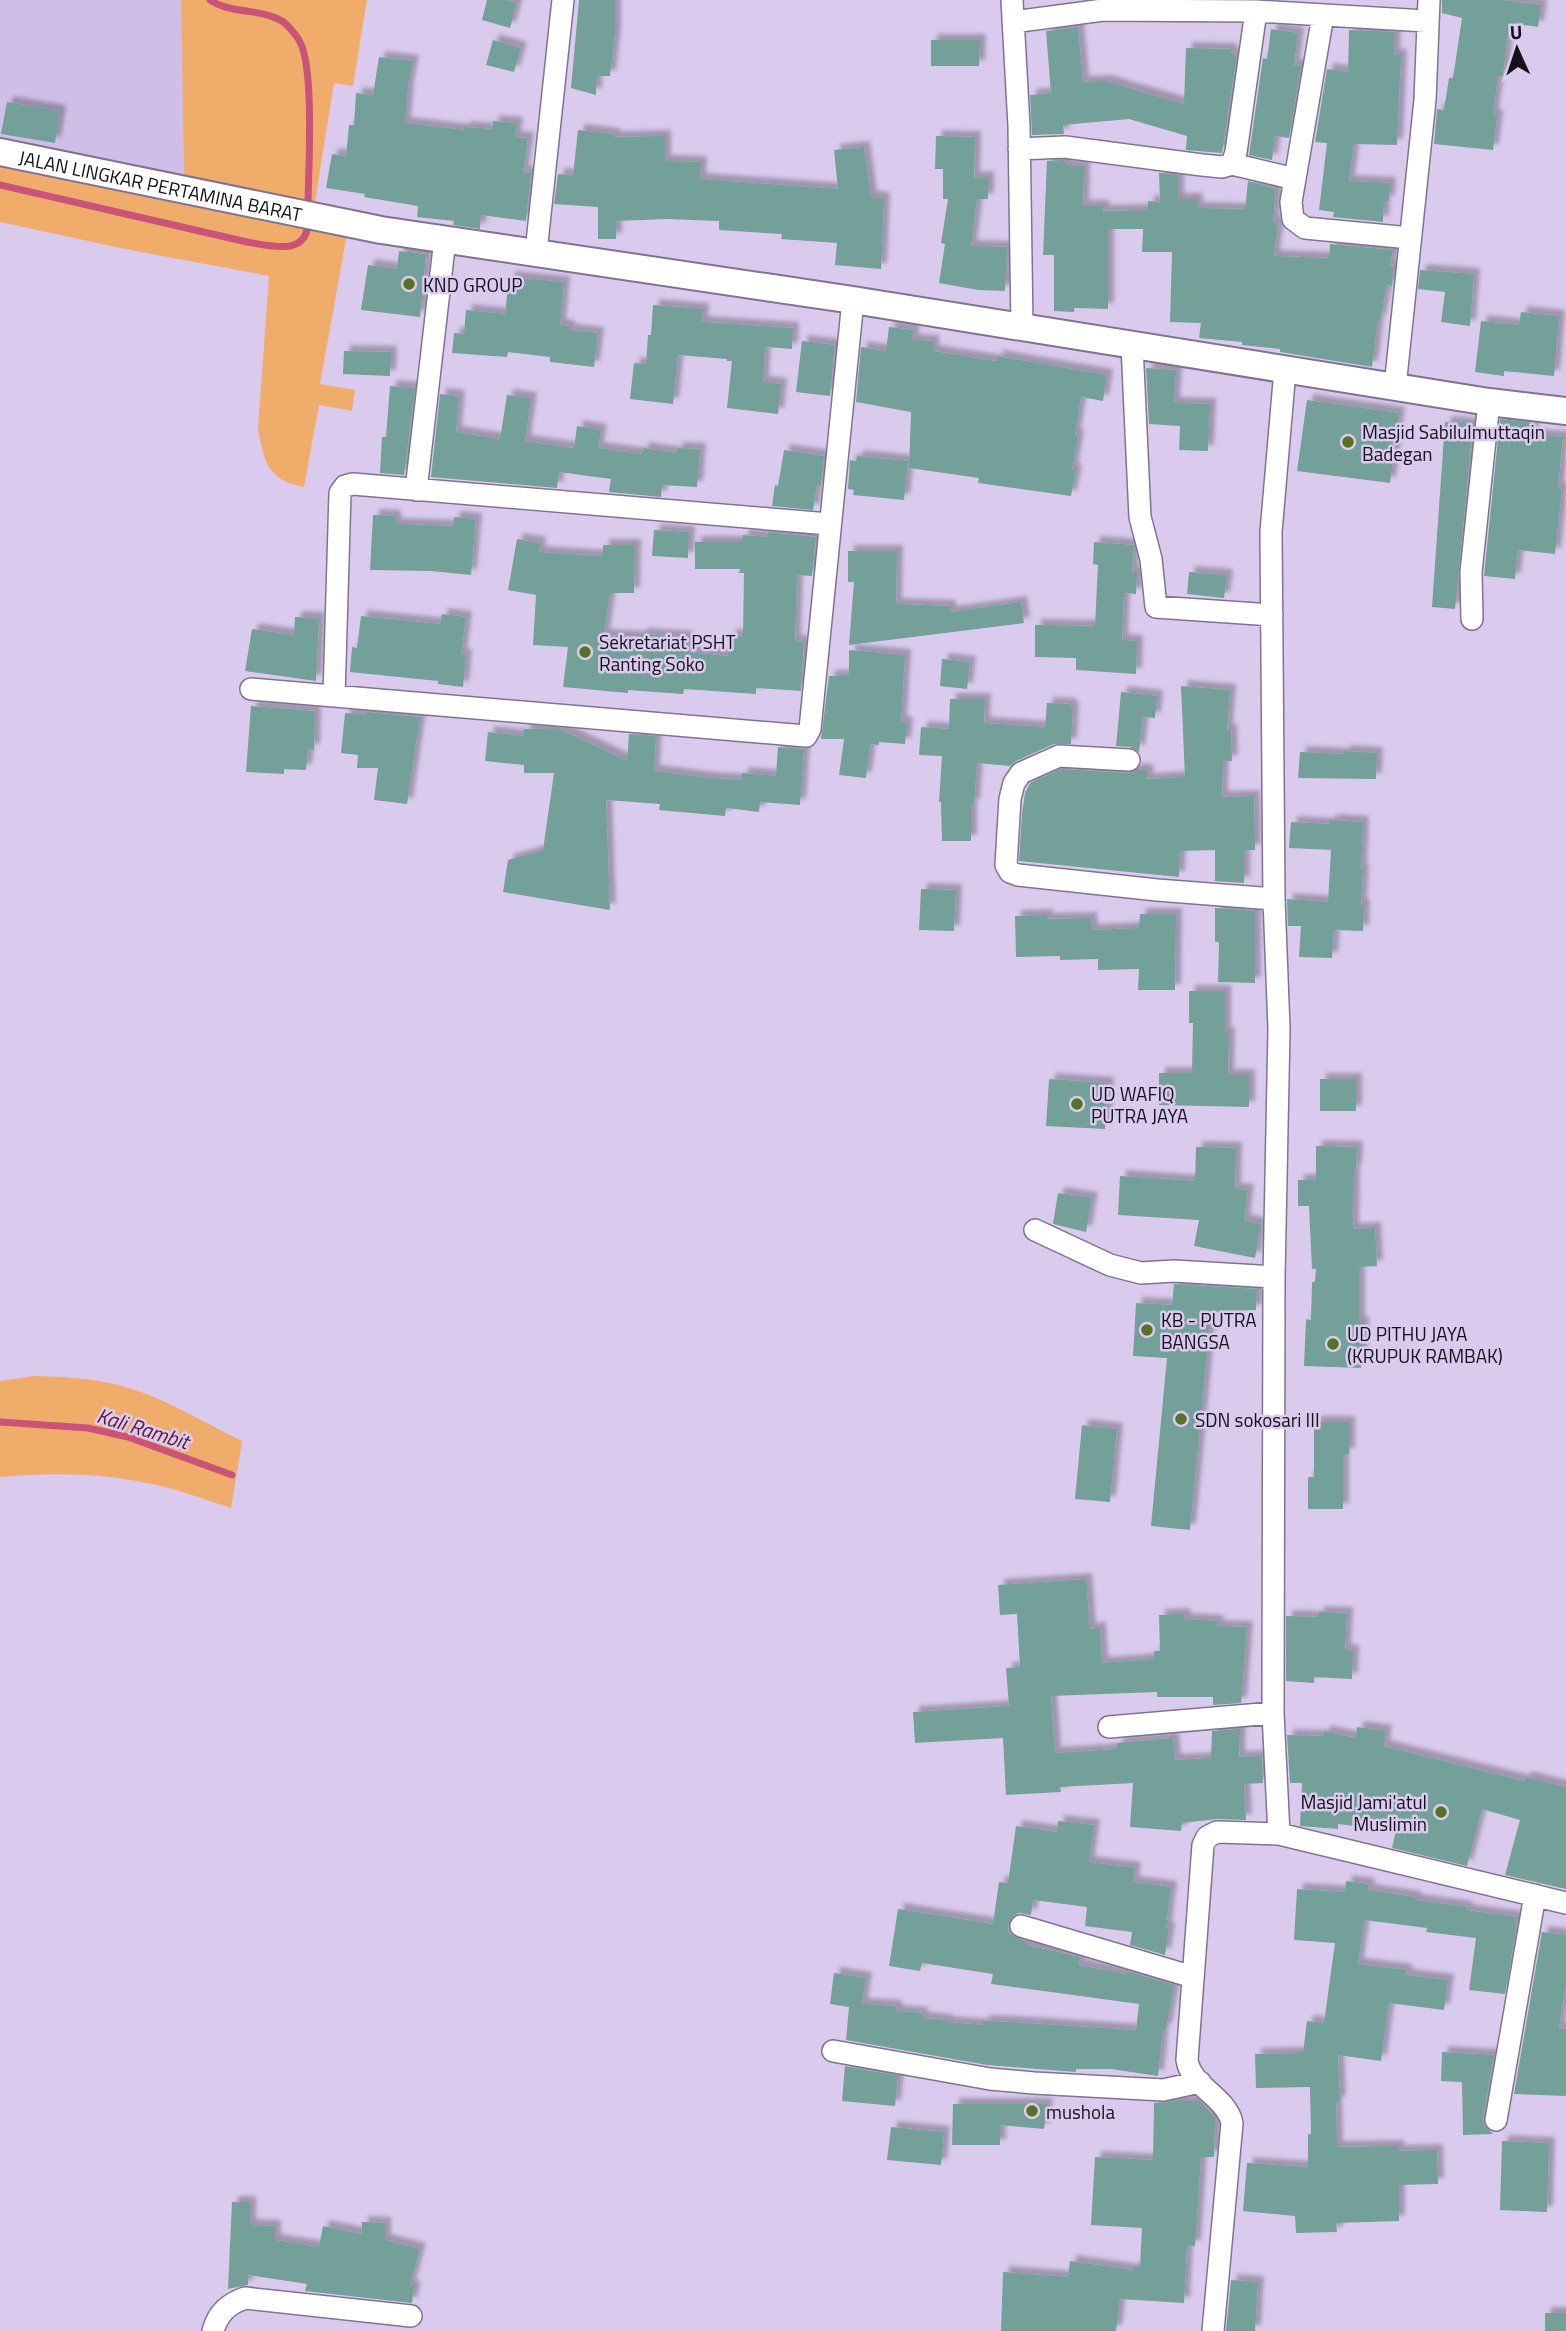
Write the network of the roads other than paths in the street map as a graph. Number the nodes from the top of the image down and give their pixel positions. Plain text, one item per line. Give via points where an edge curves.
1 (563, 0) edge
2 (1012, 0) edge
3 (1427, 10) edge
4 (1256, 11) junction
5 (1323, 15) junction
6 (1013, 22) junction
7 (1019, 149) junction
8 (0, 152) edge
9 (1232, 164) junction
10 (1295, 179) junction
11 (1410, 238) junction
12 (445, 239) junction
13 (536, 252) junction
14 (852, 300) junction
15 (1022, 327) junction
16 (1132, 345) junction
17 (1285, 370) junction
18 (1395, 387) junction
19 (1489, 402) junction
20 (1566, 411) edge
21 (416, 490) junction
22 (829, 524) junction
23 (1272, 615) junction
24 (1472, 619) dead end
25 (251, 689) dead end
26 (334, 696) junction
27 (1129, 760) dead end
28 (1274, 899) junction
29 (1035, 1230) dead end
30 (1274, 1277) junction
31 (1273, 1713) junction
32 (1109, 1727) dead end
33 (1279, 1834) junction
34 (1535, 1895) junction
35 (1566, 1903) edge
36 (1021, 1927) dead end
37 (1193, 1977) junction
38 (833, 2051) dead end
39 (1200, 2082) junction
40 (1496, 2120) dead end
41 (411, 2316) dead end
42 (213, 2331) edge
43 (1213, 2331) edge

1 - 13 street
2 - 6 street
3 - 5 street
3 - 11 street via 1425,100
4 - 5 street
4 - 6 street via 1102,10
4 - 9 street
5 - 10 street
6 - 7 street
7 - 9 street via 1065,147 1202,166
7 - 15 street
8 - 12 street, JALAN LINGKAR PERTAMINA BARAT
9 - 10 street
10 - 11 street via 1293,219 1305,228
11 - 18 street
12 - 13 street, JALAN LINGKAR PERTAMINA BARAT
12 - 21 street
13 - 14 street, JALAN LINGKAR PERTAMINA BARAT
14 - 15 street, JALAN LINGKAR PERTAMINA BARAT
14 - 22 street
15 - 16 street, JALAN LINGKAR PERTAMINA BARAT
16 - 17 street, JALAN LINGKAR PERTAMINA BARAT
16 - 23 street via 1140,517 1156,607
17 - 18 street, JALAN LINGKAR PERTAMINA BARAT
17 - 23 street via 1271,532
18 - 19 street, JALAN LINGKAR PERTAMINA BARAT
19 - 20 street, JALAN LINGKAR PERTAMINA BARAT
19 - 24 street via 1471,572
21 - 22 street
21 - 26 street via 352,484 340,493
22 - 26 street via 806,736
23 - 28 street
25 - 26 street
27 - 28 street via 1059,755 1021,773 1010,799 1006,865 1010,872
28 - 30 street via 1279,1029
29 - 30 street via 1110,1265 1141,1273 1174,1270
30 - 31 street
31 - 32 street
31 - 33 street
33 - 34 street
33 - 37 street via 1217,1832 1207,1837
34 - 35 street
34 - 40 street
36 - 37 street
37 - 39 street via 1187,2060
38 - 39 street via 1034,2083 1163,2090
39 - 43 street via 1228,2112 1232,2123
41 - 42 street via 245,2298 216,2318

